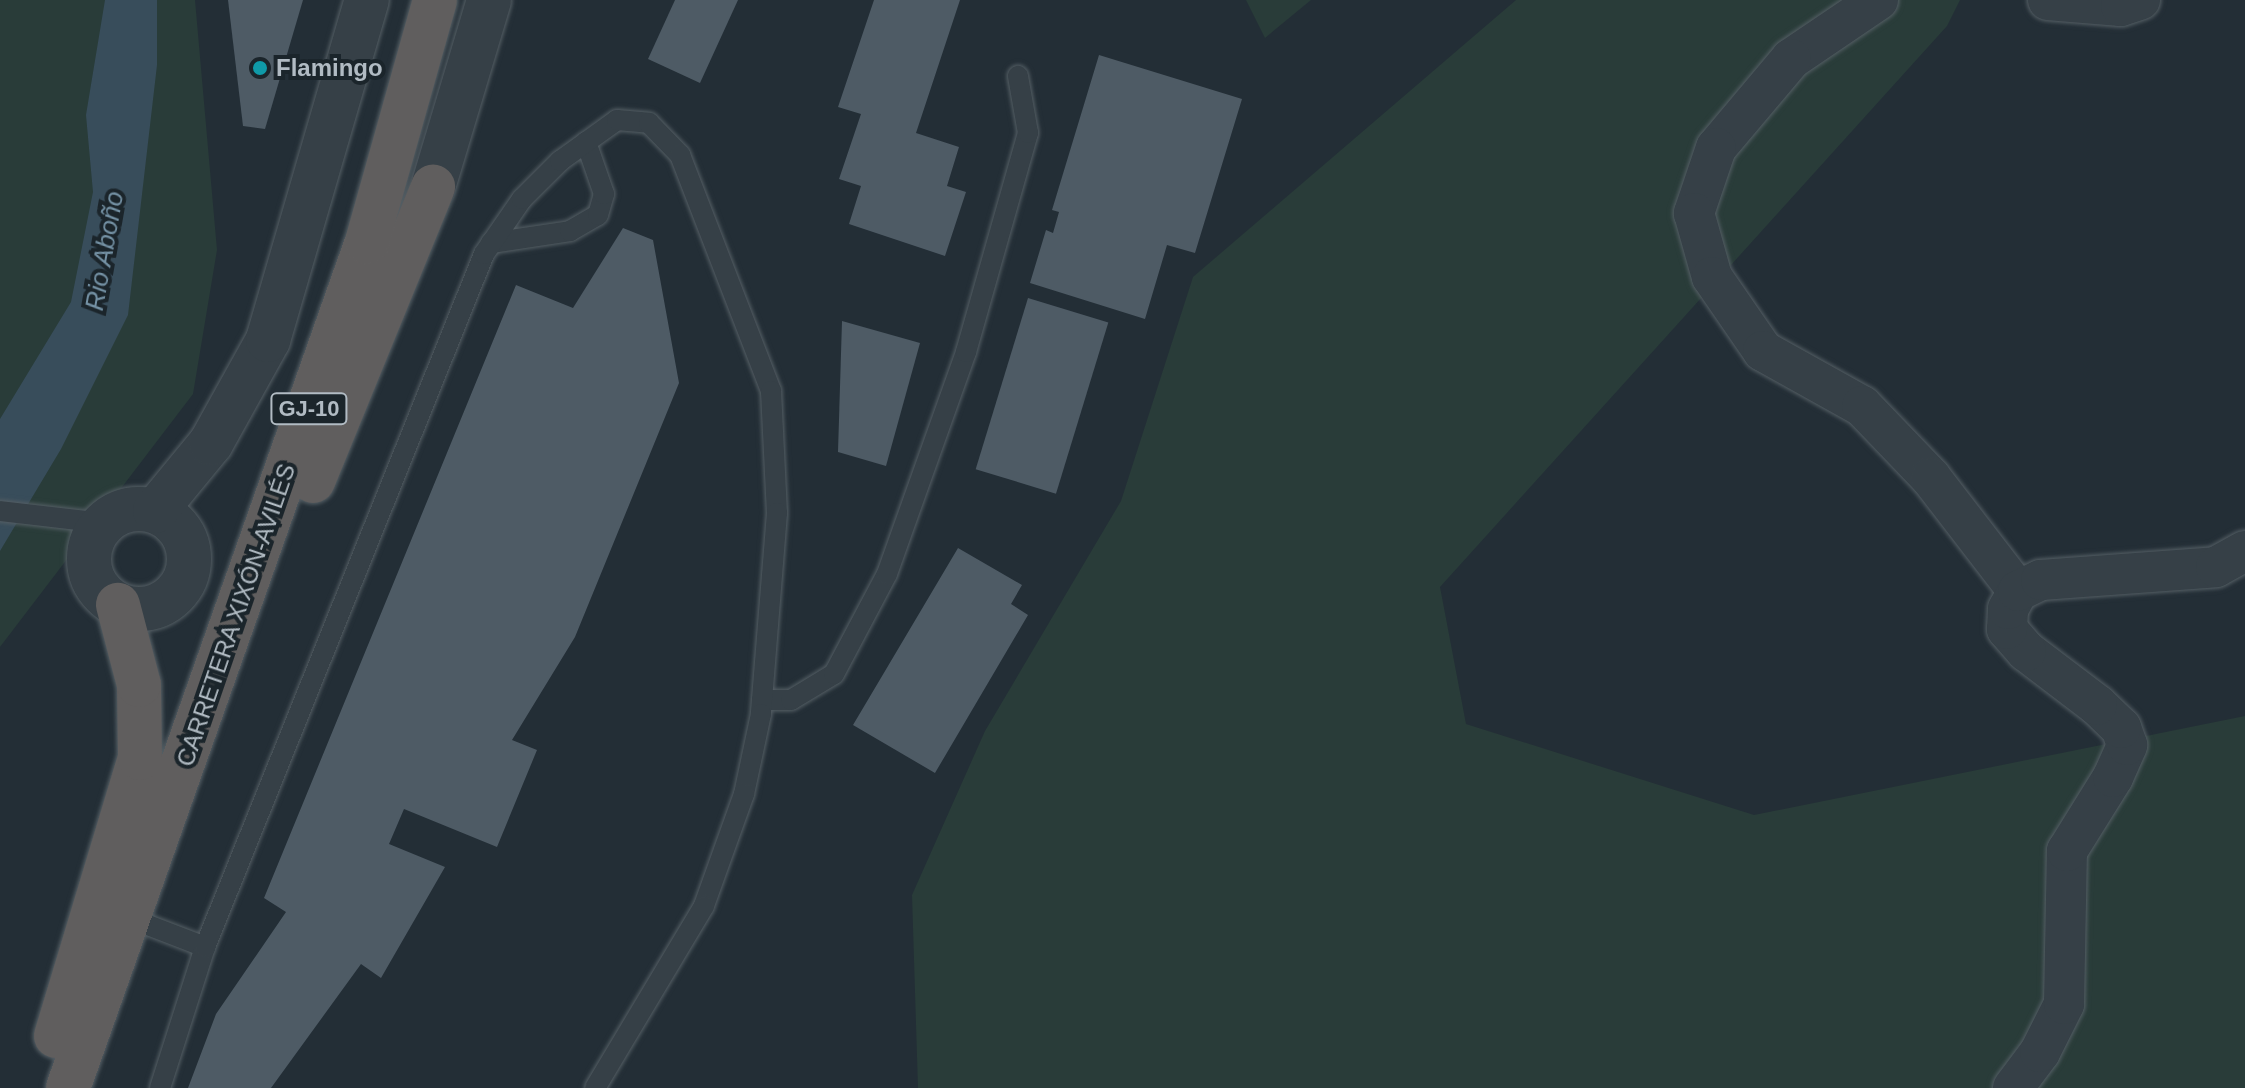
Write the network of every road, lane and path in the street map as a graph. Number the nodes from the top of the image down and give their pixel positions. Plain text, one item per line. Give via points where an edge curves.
1 (367, 0) edge
2 (435, 0) edge
3 (489, 0) edge
4 (1878, 0) edge
5 (2048, 0) edge
6 (2140, 0) edge
7 (1018, 76) dead end
8 (586, 142) junction
9 (433, 187) joint
10 (491, 243) junction
11 (0, 511) edge
12 (155, 511) junction
13 (104, 523) junction
14 (2245, 551) edge
15 (2018, 591) junction
16 (118, 605) junction
17 (762, 700) junction
18 (190, 749) junction
19 (127, 917) junction
20 (205, 947) junction
21 (43, 1088) edge
22 (68, 1088) edge
23 (160, 1088) edge
24 (595, 1088) edge
25 (2013, 1088) edge

1 - 12 street via 268,340 211,443
2 - 18 highway, CARRETERA XIXÓN-AVILÉS / GJ-10 via 367,242
3 - 9 street
4 - 15 street via 1791,59 1716,148 1694,213 1712,277 1763,351 1862,406 1931,478
5 - 6 street via 2121,6
7 - 17 lane via 1028,133 957,380 887,574 834,674 791,700
8 - 10 lane via 522,199
8 - 10 lane via 604,194 598,215 570,231
8 - 17 lane via 617,120 649,123 680,155 771,391 777,513
9 - 18 highway via 256,620
10 - 20 lane via 379,505
11 - 13 lane
12 - 13 street via 128,510
12 - 16 street via 181,531 189,562 186,578 165,602 150,608
13 - 16 street via 89,552 89,568 94,583
14 - 15 street via 2216,567 2041,580
15 - 25 street via 2008,609 2007,629 2026,651 2121,728 2127,745 2067,851 2064,1004 2040,1052
16 - 21 highway via 139,685 140,758
17 - 24 lane via 744,794 704,906
18 - 19 highway, CARRETERA XIXÓN-AVILÉS / GJ-10
19 - 20 lane
19 - 22 highway, CARRETERA XIXÓN-AVILÉS / GJ-10
20 - 23 lane

